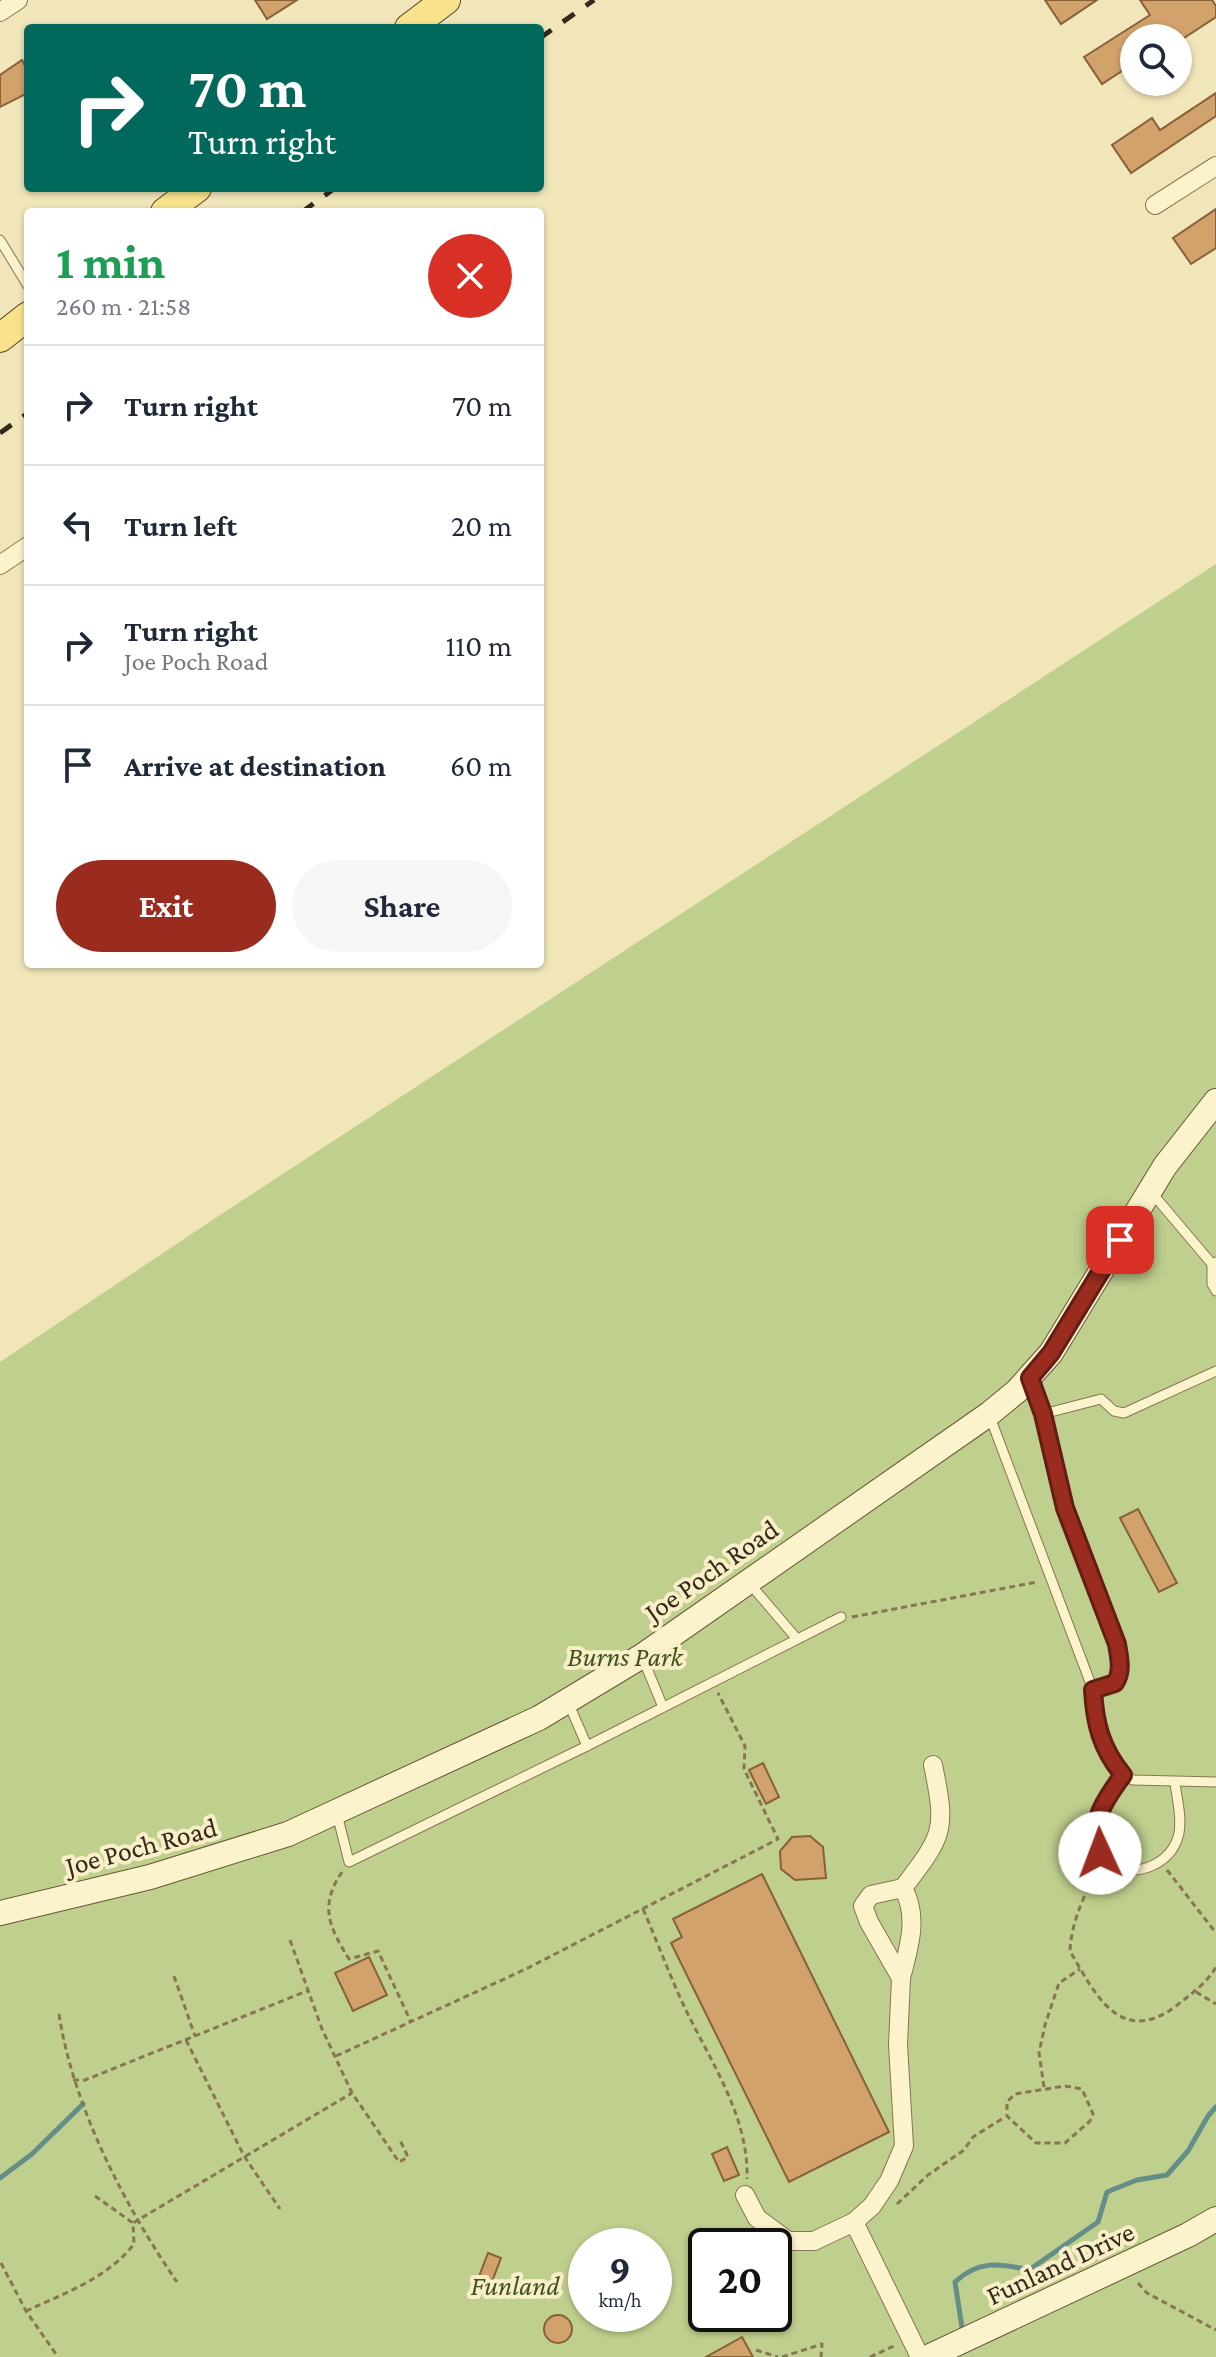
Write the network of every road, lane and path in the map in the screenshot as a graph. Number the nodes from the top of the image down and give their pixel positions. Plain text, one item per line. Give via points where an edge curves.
1 (18, 0) edge
2 (446, 0) edge
3 (0, 12) edge
4 (414, 24) edge
5 (1216, 166) edge
6 (192, 192) edge
7 (1155, 205) dead end
8 (170, 208) edge
9 (0, 240) edge
10 (24, 279) edge
11 (24, 319) edge
12 (0, 338) edge
13 (24, 549) edge
14 (0, 565) edge
15 (1216, 1101) edge
16 (1150, 1191) junction
17 (1214, 1263) edge
18 (1216, 1291) edge
19 (1216, 1371) edge
20 (1030, 1378) junction
21 (989, 1414) junction
22 (1043, 1414) junction
23 (1053, 1579) junction
24 (747, 1580) junction
25 (841, 1617) joint
26 (797, 1639) junction
27 (642, 1656) junction
28 (713, 1682) junction
29 (1093, 1690) junction
30 (568, 1702) junction
31 (663, 1707) junction
32 (587, 1746) junction
33 (933, 1765) dead end
34 (1123, 1775) junction
35 (1216, 1782) edge
36 (1175, 1783) junction
37 (337, 1814) junction
38 (1105, 1859) junction
39 (1160, 1860) junction
40 (349, 1862) junction
41 (903, 1888) junction
42 (643, 1909) junction
43 (0, 1913) edge
44 (1216, 1933) edge
45 (290, 1940) dead end
46 (1216, 1967) edge
47 (1080, 1969) junction
48 (174, 1976) dead end
49 (901, 1978) junction
50 (307, 1991) junction
51 (1195, 1991) junction
52 (1216, 2004) edge
53 (59, 2014) dead end
54 (411, 2022) junction
55 (195, 2036) junction
56 (186, 2040) junction
57 (336, 2056) junction
58 (73, 2080) junction
59 (1044, 2088) junction
60 (352, 2093) junction
61 (1007, 2116) junction
62 (399, 2138) dead end
63 (244, 2156) junction
64 (745, 2195) joint
65 (95, 2196) dead end
66 (894, 2207) dead end
67 (280, 2209) dead end
68 (139, 2219) junction
69 (1216, 2219) edge
70 (854, 2222) junction
71 (133, 2223) junction
72 (1, 2263) edge
73 (1128, 2263) junction
74 (177, 2282) dead end
75 (26, 2311) junction
76 (1216, 2330) edge
77 (910, 2338) junction
78 (756, 2350) dead end
79 (58, 2357) edge
80 (780, 2357) edge
81 (821, 2357) edge
82 (870, 2357) edge
83 (920, 2357) edge
84 (928, 2357) edge

1 - 3 street
2 - 4 main road
5 - 7 street
6 - 8 main road
9 - 10 lane
11 - 12 main road
13 - 14 street
15 - 16 street, Joe Poch Road
16 - 17 lane
16 - 20 street, Joe Poch Road via 1051,1353
17 - 18 lane
19 - 22 lane via 1124,1413 1101,1399
20 - 21 street, Joe Poch Road
20 - 22 lane
21 - 23 lane
21 - 24 street, Joe Poch Road
22 - 29 lane via 1065,1508 1118,1654 1115,1683
23 - 25 path
23 - 29 lane
24 - 26 lane
24 - 27 street, Joe Poch Road
25 - 26 lane
26 - 28 lane
27 - 30 street, Joe Poch Road
27 - 31 lane
28 - 31 lane
28 - 42 path via 745,1746 744,1769 778,1839
29 - 34 lane via 1101,1743
30 - 32 lane
30 - 37 street, Joe Poch Road
31 - 32 lane
32 - 40 lane
33 - 41 street via 940,1800 939,1838
34 - 36 lane via 1145,1783
34 - 38 lane via 1097,1818 1096,1845
35 - 36 lane
36 - 39 lane via 1179,1835
37 - 40 lane
37 - 43 street, Joe Poch Road via 234,1853
38 - 39 lane via 1133,1871
38 - 47 path via 1089,1885 1070,1939
39 - 44 path
40 - 54 path via 329,1894 331,1926 349,1959 378,1951
41 - 49 street via 912,1916
41 - 49 street via 871,1895 863,1906
42 - 54 path
42 - 64 path via 735,2109 747,2162
45 - 50 path
46 - 51 path
47 - 51 path via 1128,2021 1147,2022 1165,2014
47 - 59 path via 1059,1983 1049,2014 1039,2053
48 - 55 path
49 - 70 street via 898,2045 904,2146 889,2181
50 - 55 path
50 - 57 path
51 - 52 path
53 - 58 path
54 - 57 path
55 - 56 path
56 - 58 path via 85,2080
56 - 63 path
57 - 60 path
58 - 68 path
59 - 61 path via 1010,2097
59 - 61 path via 1077,2087 1085,2093 1092,2119 1073,2138 1057,2145 1036,2143
60 - 62 path via 399,2162 408,2157
60 - 63 path
61 - 66 path via 973,2137
63 - 67 path
63 - 68 path
64 - 70 street via 757,2218 788,2241 814,2241
65 - 71 path
68 - 71 path
68 - 74 path
69 - 73 street, Funland Drive
70 - 77 street
71 - 75 path via 134,2244 122,2256 66,2296
72 - 75 path
73 - 76 path via 1140,2288
73 - 84 street, Funland Drive
75 - 79 path
77 - 82 path
77 - 83 street
78 - 80 path
80 - 81 path via 822,2344

